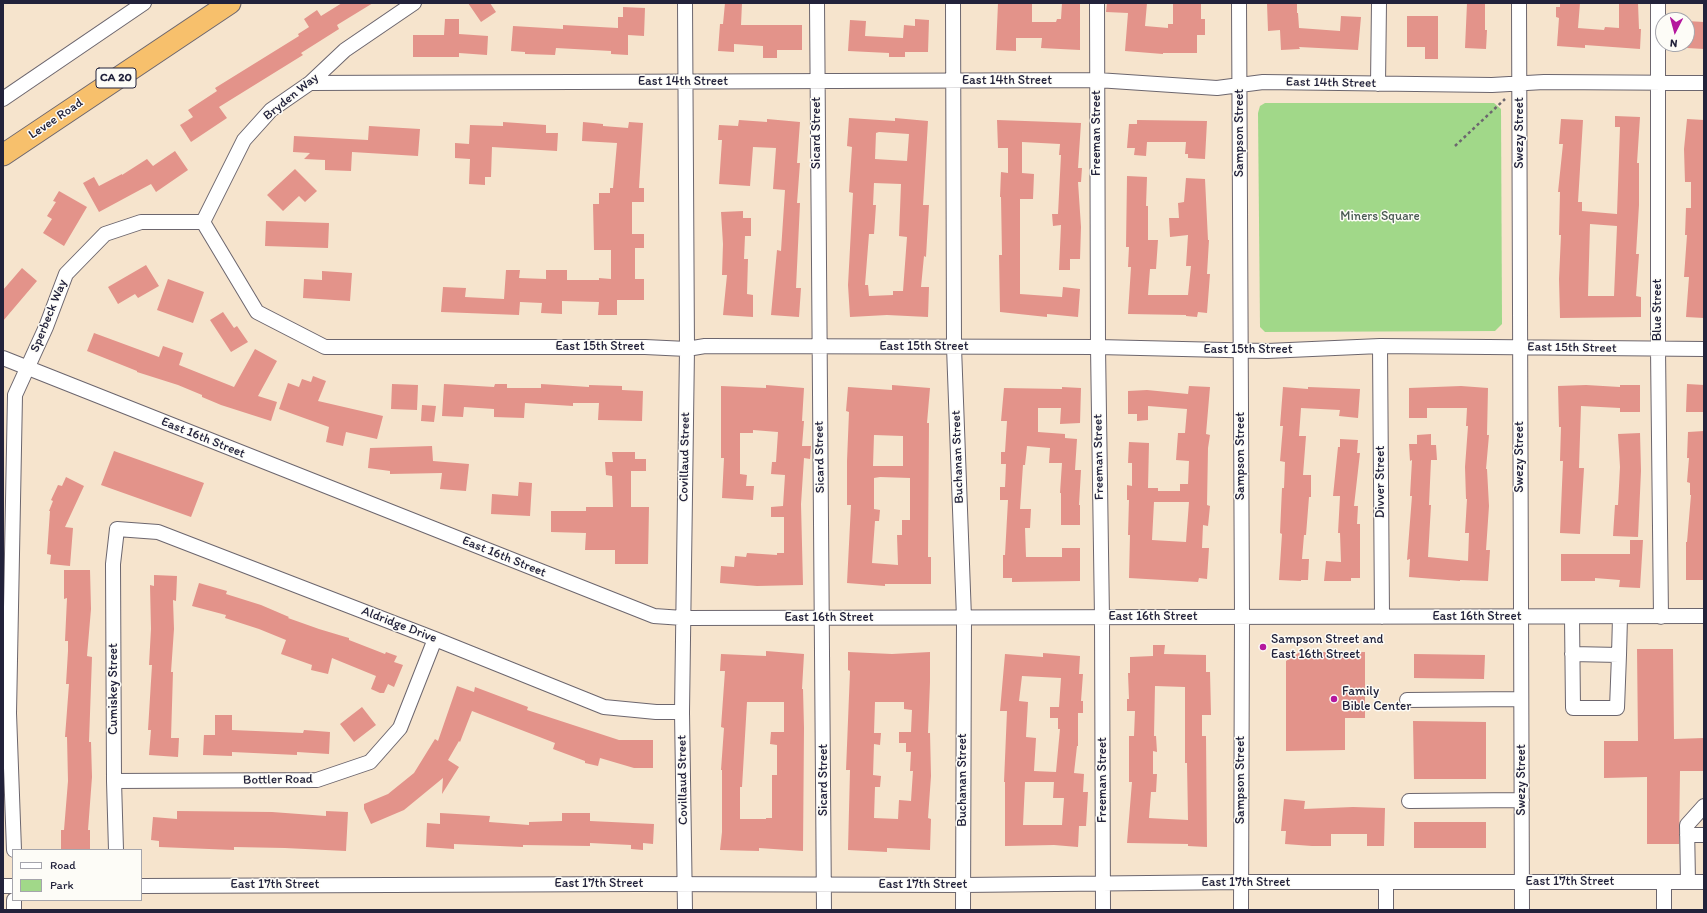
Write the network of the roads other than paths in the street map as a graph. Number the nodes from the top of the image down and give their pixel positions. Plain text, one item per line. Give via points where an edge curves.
1 (144, 3) edge
2 (230, 3) edge
3 (414, 3) edge
4 (685, 3) edge
5 (817, 3) edge
6 (953, 3) edge
7 (1097, 3) edge
8 (1239, 3) edge
9 (1378, 3) edge
10 (1519, 3) edge
11 (1658, 3) edge
12 (1097, 80) junction
13 (817, 81) junction
14 (954, 81) junction
15 (685, 82) junction
16 (1704, 82) edge
17 (310, 83) junction
18 (1660, 83) junction
19 (1240, 84) junction
20 (1378, 84) junction
21 (1520, 84) junction
22 (3, 99) edge
23 (3, 155) edge
24 (203, 222) junction
25 (1380, 346) junction
26 (819, 347) junction
27 (954, 347) junction
28 (1098, 347) junction
29 (1520, 347) junction
30 (687, 349) junction
31 (1704, 349) edge
32 (1240, 350) junction
33 (1658, 350) junction
34 (3, 358) edge
35 (27, 368) junction
36 (117, 529) joint
37 (1704, 616) edge
38 (1242, 617) junction
39 (1382, 617) junction
40 (1521, 617) junction
41 (1572, 617) junction
42 (1620, 617) junction
43 (1661, 617) junction
44 (682, 618) junction
45 (823, 618) junction
46 (964, 618) junction
47 (1102, 618) junction
48 (435, 639) junction
49 (1572, 654) junction
50 (1619, 655) junction
51 (1521, 699) junction
52 (1407, 700) dead end
53 (682, 712) junction
54 (6, 713) edge
55 (114, 781) junction
56 (1522, 800) junction
57 (1409, 801) dead end
58 (1704, 806) edge
59 (1704, 834) edge
60 (1687, 835) junction
61 (14, 849) edge
62 (116, 849) edge
63 (1241, 882) junction
64 (1386, 882) junction
65 (1522, 882) junction
66 (1664, 882) junction
67 (1688, 882) junction
68 (1704, 882) edge
69 (685, 884) junction
70 (1103, 884) junction
71 (824, 885) junction
72 (963, 885) junction
73 (142, 886) edge
74 (685, 910) edge
75 (824, 910) edge
76 (963, 910) edge
77 (1103, 910) edge
78 (1241, 910) edge
79 (1386, 910) edge
80 (1522, 910) edge
81 (1664, 910) edge

1 - 22 street
2 - 23 highway, Levee Road / CA 20
3 - 17 street, Bryden Way via 345,50
4 - 15 street, Covillaud Street
5 - 13 street, Sicard Street
6 - 14 street, Buchanan Street
7 - 12 street, Freeman Street
8 - 19 street, Sampson Street
9 - 20 street
10 - 21 street, Swezy Street
11 - 18 street, Blue Street
12 - 14 street, East 14th Street
12 - 19 street, East 14th Street via 1217,88
12 - 28 street, Freeman Street
13 - 14 street, East 14th Street
13 - 15 street, East 14th Street
13 - 26 street, Sicard Street
14 - 27 street, Buchanan Street
15 - 17 street, East 14th Street
15 - 30 street, Covillaud Street
16 - 18 street, East 14th Street
17 - 24 street, Bryden Way via 271,110 244,140
18 - 21 street, East 14th Street
18 - 33 street, Blue Street
19 - 20 street, East 14th Street
19 - 32 street, Sampson Street
20 - 21 street, East 14th Street
21 - 29 street, Swezy Street
24 - 30 street, East 15th Street via 257,312 325,346
24 - 35 street, Sperbeck Way via 141,222 105,234 66,274
25 - 29 street, East 15th Street
25 - 32 street, East 15th Street
25 - 39 street, Divver Street
26 - 27 street, East 15th Street
26 - 30 street, East 15th Street via 705,346
26 - 45 street, Sicard Street
27 - 28 street, East 15th Street
27 - 46 street, Buchanan Street
28 - 32 street, East 15th Street
28 - 47 street, Freeman Street
29 - 33 street, East 15th Street
29 - 40 street, Swezy Street
30 - 44 street, Covillaud Street
31 - 33 street, East 15th Street
32 - 38 street, Sampson Street
33 - 43 street, Blue Street
34 - 35 street, East 16th Street
35 - 44 street, East 16th Street via 654,616
35 - 54 street, Sperbeck Way via 15,395
36 - 48 street, Aldridge Drive via 158,532
36 - 55 street, Cumiskey Street via 113,564
37 - 43 street, East 16th Street
38 - 39 street, East 16th Street
38 - 47 street, East 16th Street
38 - 63 street, Sampson Street
39 - 40 street, East 16th Street
40 - 41 street, East 16th Street
40 - 51 street, Swezy Street
41 - 42 street, East 16th Street
41 - 49 street
42 - 43 street, East 16th Street
42 - 50 street
44 - 45 street, East 16th Street
44 - 53 street, Covillaud Street
45 - 46 street, East 16th Street
45 - 71 street, Sicard Street
46 - 47 street, East 16th Street
46 - 72 street, Buchanan Street
47 - 70 street, Freeman Street
48 - 53 street, Aldridge Drive via 604,707
48 - 55 street, Bottler Road via 400,728 370,762 317,780
49 - 50 street
49 - 50 street via 1572,708 1617,708
51 - 52 street
51 - 56 street, Swezy Street
53 - 69 street, Covillaud Street
54 - 61 street, Sperbeck Way
55 - 62 street, Cumiskey Street
56 - 57 street
56 - 65 street, Swezy Street
58 - 60 street via 1687,825
59 - 60 street
60 - 67 street
63 - 64 street, East 17th Street
63 - 70 street, East 17th Street
63 - 78 street, Sampson Street
64 - 65 street, East 17th Street
64 - 79 street
65 - 66 street, East 17th Street
65 - 80 street, Swezy Street
66 - 67 street, East 17th Street
66 - 81 street
67 - 68 street, East 17th Street
69 - 71 street, East 17th Street
69 - 73 street, East 17th Street
69 - 74 street, Covillaud Street
70 - 72 street, East 17th Street
70 - 77 street, Freeman Street
71 - 72 street, East 17th Street
71 - 75 street, Sicard Street
72 - 76 street, Buchanan Street

